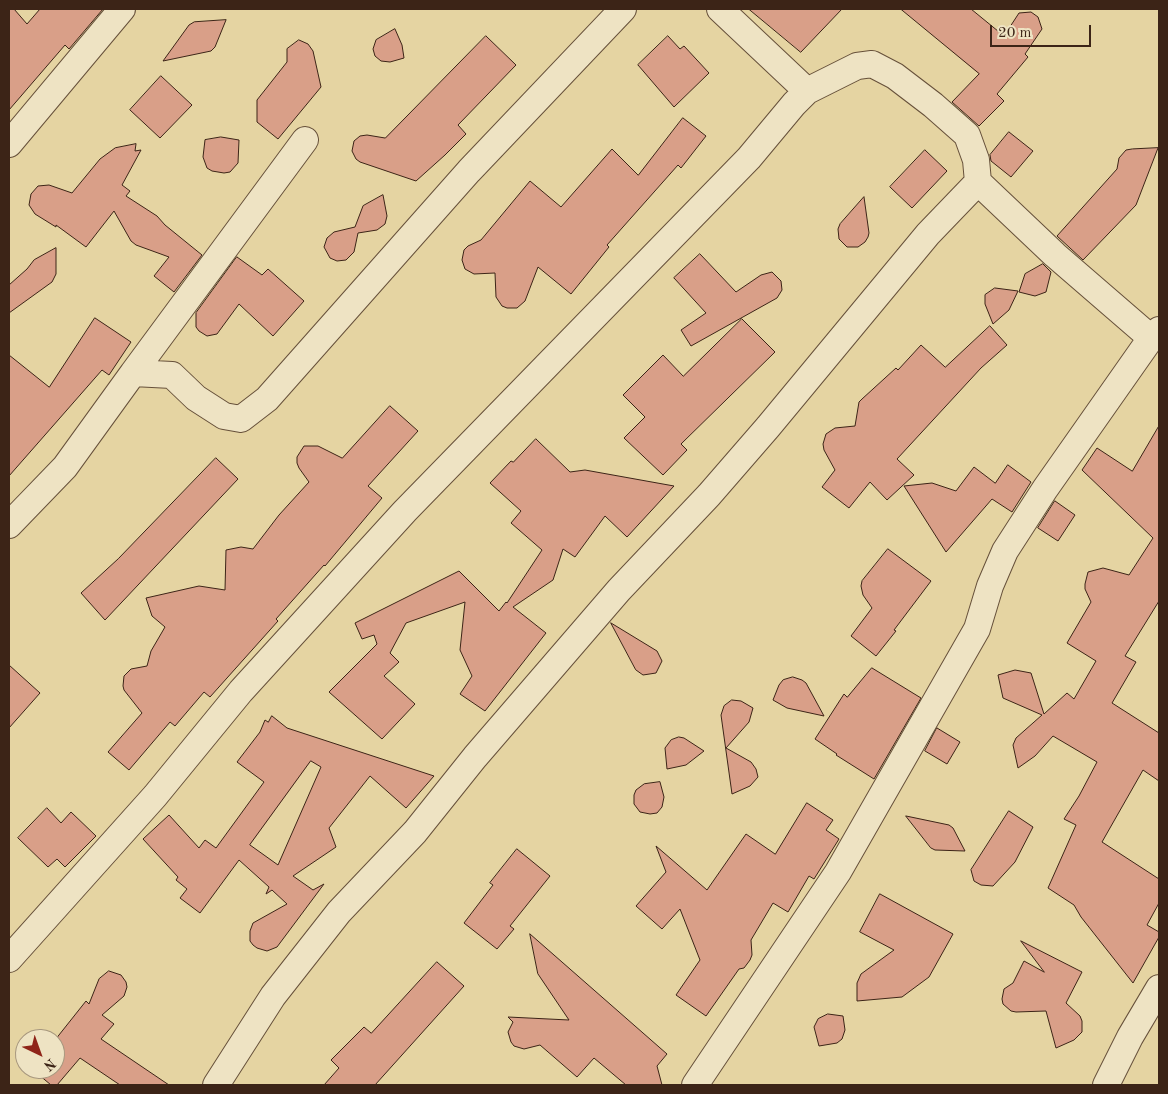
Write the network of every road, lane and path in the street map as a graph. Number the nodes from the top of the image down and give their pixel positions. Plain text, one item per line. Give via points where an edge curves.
1 (122, 9) edge
2 (622, 9) edge
3 (720, 9) edge
4 (807, 91) junction
5 (305, 140) dead end
6 (9, 144) edge
7 (978, 182) junction
8 (1155, 334) edge
9 (133, 373) junction
10 (9, 525) edge
11 (9, 959) edge
12 (1159, 988) edge
13 (216, 1085) edge
14 (695, 1085) edge
15 (1106, 1085) edge

1 - 6 street
2 - 9 street via 469,171 267,399 241,419 224,416 196,398 172,375
3 - 4 street
4 - 7 street via 857,66 872,64 895,76 968,135 976,160
4 - 11 street via 749,158 405,511 241,691 155,796
5 - 9 street
7 - 8 street via 1055,255
7 - 13 street via 928,234 709,495 613,597 415,832 339,912 273,996
8 - 14 street via 1005,551 977,629 838,872
9 - 10 street via 64,467
12 - 15 street

